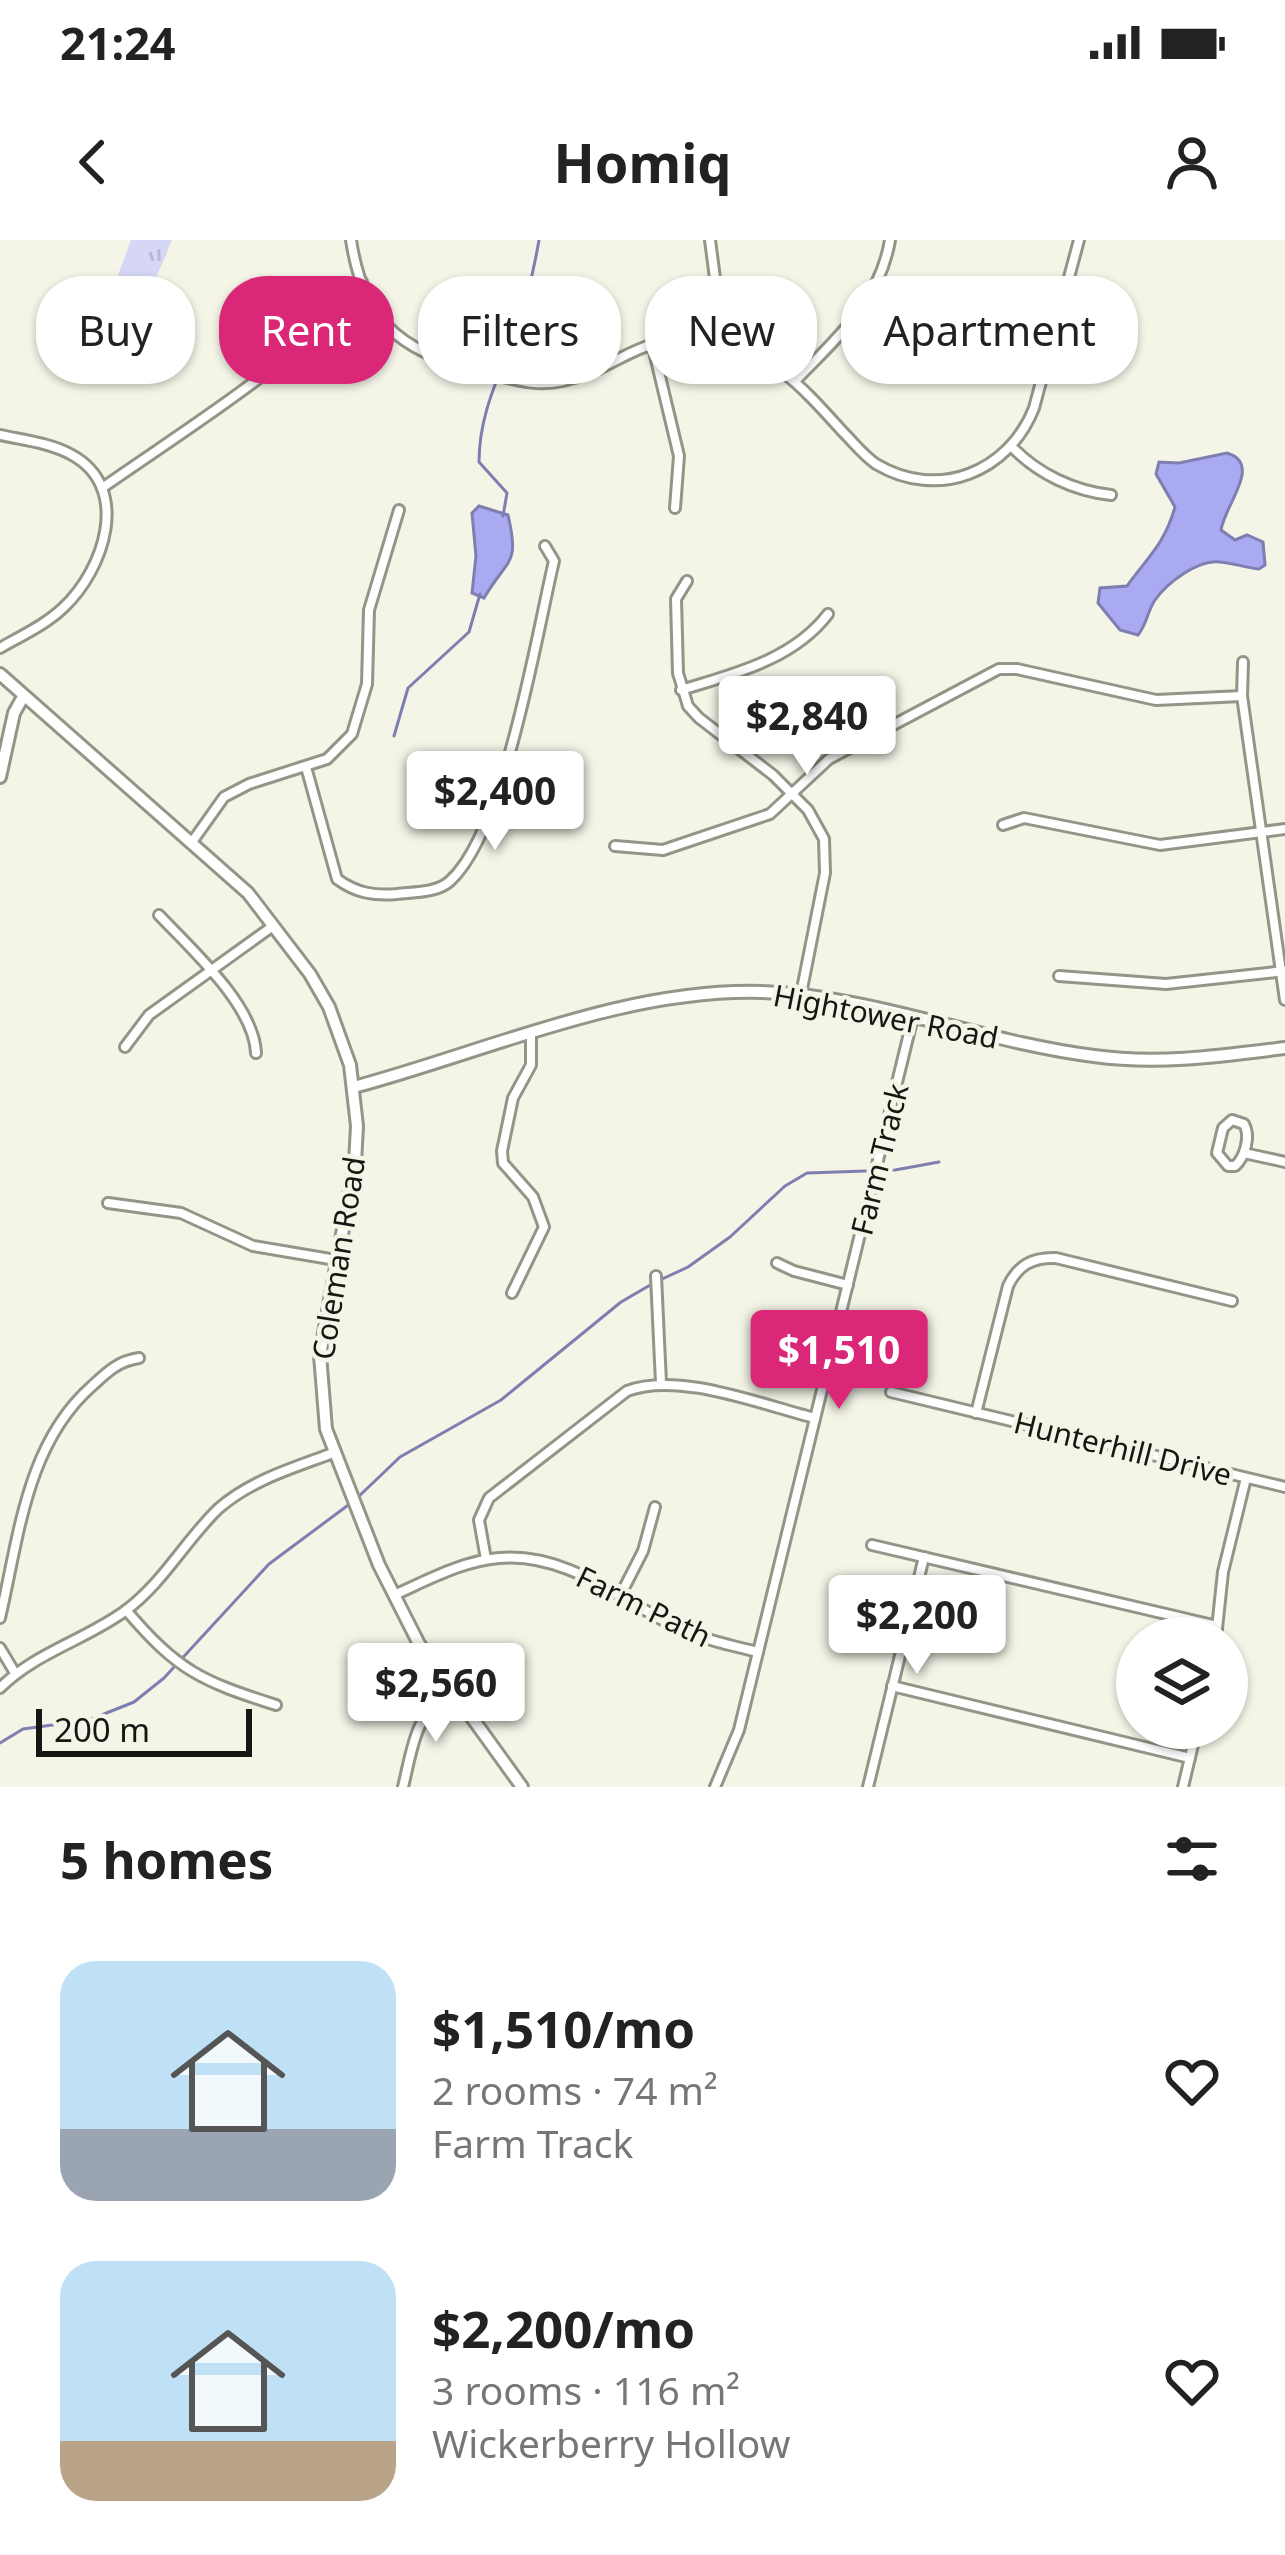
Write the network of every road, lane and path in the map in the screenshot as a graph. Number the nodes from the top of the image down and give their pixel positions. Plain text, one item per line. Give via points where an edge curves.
1 (351, 240) edge
2 (710, 240) edge
3 (890, 240) edge
4 (1079, 240) edge
5 (361, 276) edge
6 (715, 276) edge
7 (394, 331) edge
8 (645, 346) edge
9 (817, 358) edge
10 (250, 384) edge
11 (662, 384) edge
12 (800, 384) edge
13 (0, 435) edge
14 (1012, 447) junction
15 (102, 488) junction
16 (1111, 495) dead end
17 (675, 508) dead end
18 (399, 510) dead end
19 (545, 546) dead end
20 (687, 581) dead end
21 (828, 614) dead end
22 (0, 648) edge
23 (1243, 662) dead end
24 (0, 674) edge
25 (681, 690) junction
26 (1241, 696) junction
27 (23, 698) junction
28 (306, 767) junction
29 (0, 777) edge
30 (792, 794) junction
31 (1003, 825) dead end
32 (1285, 830) edge
33 (1261, 833) junction
34 (192, 842) junction
35 (615, 846) dead end
36 (159, 915) dead end
37 (274, 925) junction
38 (210, 970) junction
39 (1283, 971) edge
40 (1060, 976) dead end
41 (800, 994) junction
42 (1285, 1000) edge
43 (913, 1017) junction
44 (531, 1030) junction
45 (125, 1047) dead end
46 (1285, 1048) edge
47 (256, 1053) dead end
48 (354, 1088) junction
49 (1244, 1154) junction
50 (1285, 1162) edge
51 (108, 1203) dead end
52 (336, 1260) junction
53 (777, 1263) dead end
54 (656, 1276) dead end
55 (848, 1285) junction
56 (512, 1293) dead end
57 (1232, 1301) dead end
58 (139, 1358) dead end
59 (661, 1383) junction
60 (891, 1392) dead end
61 (976, 1413) junction
62 (815, 1418) junction
63 (333, 1453) junction
64 (1246, 1478) junction
65 (1285, 1487) edge
66 (655, 1507) dead end
67 (872, 1545) dead end
68 (923, 1557) junction
69 (486, 1559) junction
70 (393, 1596) junction
71 (620, 1596) junction
72 (126, 1610) junction
73 (1179, 1617) edge
74 (1218, 1617) edge
75 (0, 1618) edge
76 (0, 1648) edge
77 (758, 1652) junction
78 (16, 1673) junction
79 (892, 1686) junction
80 (0, 1688) edge
81 (450, 1690) junction
82 (276, 1705) dead end
83 (1192, 1749) edge
84 (1190, 1758) junction
85 (403, 1787) edge
86 (522, 1787) edge
87 (715, 1787) edge
88 (868, 1787) edge
89 (1183, 1787) edge

1 - 5 street
2 - 6 street
3 - 9 street via 862,310
4 - 14 street via 1034,408
7 - 8 street via 443,362 522,382 570,380
10 - 15 street
11 - 17 street via 679,456
12 - 14 street via 862,452 903,476 960,478
13 - 15 street via 67,451
14 - 16 street via 1048,475
15 - 22 street via 106,530 80,590 51,619
18 - 28 street via 369,610 368,684 352,734
19 - 28 street via 554,561 493,814 451,881 382,895 337,879
20 - 25 street via 676,599
21 - 25 street via 768,661
23 - 26 street
24 - 27 street, Coleman Road
25 - 30 street via 699,718
26 - 30 street via 1156,700 999,669 830,759
26 - 33 street
27 - 29 street
27 - 34 street, Coleman Road
28 - 34 street via 224,797
30 - 35 street via 770,814 675,848
30 - 41 street via 817,824 826,856
31 - 33 street via 1024,818 1160,845
32 - 33 street
33 - 39 street
34 - 37 street, Coleman Road
36 - 38 street
37 - 38 street
37 - 48 street, Coleman Road via 329,1006
38 - 45 street via 149,1015
38 - 47 street via 250,1024
39 - 40 street via 1166,984
39 - 42 street
41 - 43 street, Hightower Road
41 - 44 street, Hightower Road via 715,994
43 - 46 street, Hightower Road via 1120,1059
43 - 55 street, Farm Track
44 - 48 street, Hightower Road
44 - 56 street via 531,1065 512,1098 502,1151 544,1227
48 - 52 street, Coleman Road via 355,1163
49 - 49 street via 1235,1166 1218,1159 1232,1120 1247,1129
49 - 50 street
51 - 52 street via 182,1213 253,1246
52 - 63 street, Coleman Road via 320,1372
53 - 55 street
54 - 59 street
55 - 62 street, Farm Track
57 - 61 street via 1056,1258 1031,1261 1008,1286
58 - 75 street via 115,1365 50,1434
59 - 62 street
59 - 69 street via 617,1396 489,1498 479,1520
60 - 61 street, Hunterhill Drive
61 - 64 street, Hunterhill Drive
62 - 77 street, Farm Track
63 - 70 street, Coleman Road
63 - 72 street via 232,1498
64 - 65 street, Hunterhill Drive
64 - 74 street
66 - 71 street
67 - 68 street
68 - 73 street
68 - 79 street
69 - 70 street, Farm Path
69 - 71 street, Farm Path via 549,1562
70 - 81 street, Coleman Road
71 - 77 street, Farm Path via 691,1634
72 - 78 street
72 - 82 street via 188,1672
76 - 78 street
77 - 87 street, Farm Track
78 - 80 street
79 - 84 street
79 - 88 street
81 - 85 street via 421,1720
81 - 86 street, Coleman Road
83 - 84 street
84 - 89 street

